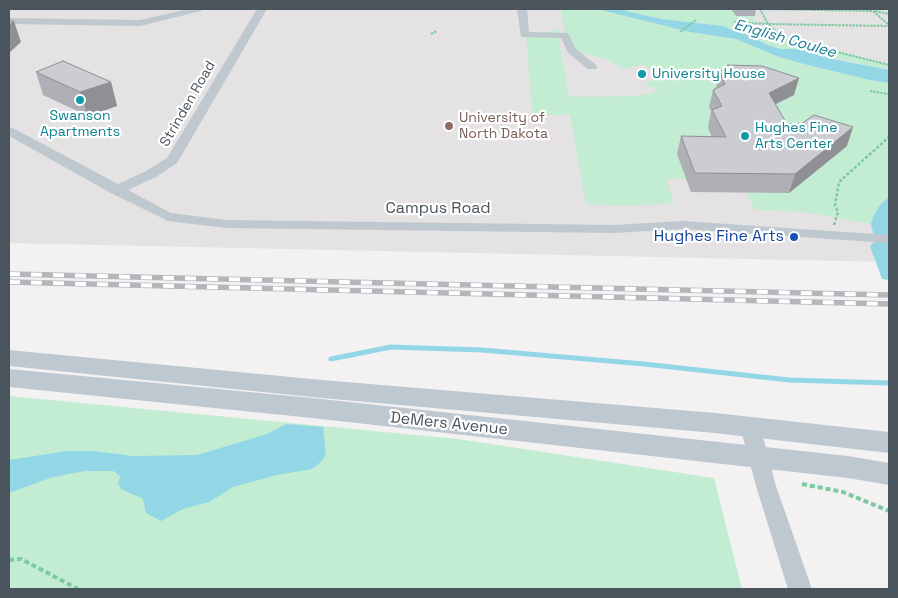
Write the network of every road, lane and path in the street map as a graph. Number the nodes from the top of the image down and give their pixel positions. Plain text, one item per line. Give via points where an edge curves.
1 (198, 9) edge
2 (262, 9) edge
3 (522, 9) edge
4 (760, 9) edge
5 (872, 10) edge
6 (889, 14) edge
7 (696, 20) dead end
8 (9, 22) edge
9 (734, 22) dead end
10 (768, 24) junction
11 (889, 26) edge
12 (437, 31) dead end
13 (680, 32) dead end
14 (431, 34) dead end
15 (889, 65) edge
16 (592, 67) dead end
17 (870, 91) dead end
18 (889, 95) edge
19 (9, 131) edge
20 (889, 137) edge
21 (116, 190) junction
22 (834, 228) dead end
23 (861, 236) joint
24 (889, 239) edge
25 (9, 358) edge
26 (9, 378) edge
27 (750, 426) junction
28 (889, 442) edge
29 (757, 457) junction
30 (889, 474) edge
31 (802, 484) dead end
32 (889, 511) edge
33 (9, 560) edge
34 (78, 589) edge
35 (800, 589) edge

1 - 8 street via 140,23
2 - 21 street, Strinden Road via 172,160
3 - 16 street via 525,35 565,35 572,51
4 - 5 path
4 - 10 path
5 - 6 path
5 - 11 path
7 - 13 path
9 - 10 path
10 - 11 path
10 - 15 path via 785,38
12 - 14 path
17 - 18 path
19 - 21 street, Campus Road
20 - 22 path via 839,182
21 - 23 street, Campus Road via 168,217 226,224 614,229 683,225
23 - 24 street, Campus Road
25 - 27 main road, DeMers Avenue
26 - 29 main road, DeMers Avenue
27 - 28 main road, DeMers Avenue
27 - 29 street
29 - 30 main road, DeMers Avenue
29 - 35 street
31 - 32 path via 843,492
33 - 34 path via 21,559

